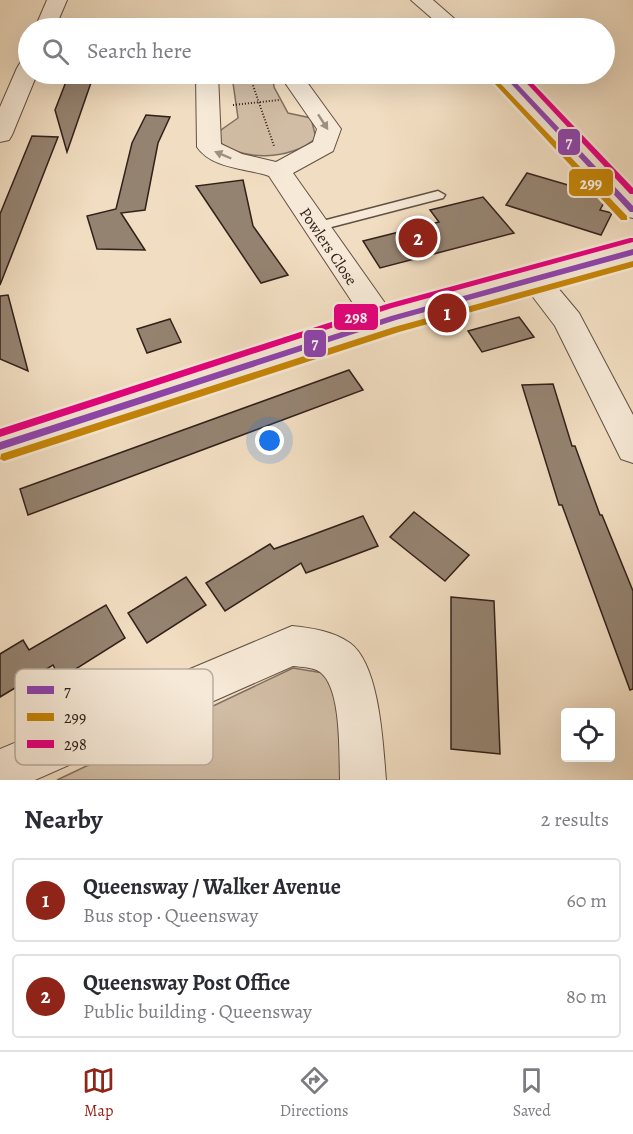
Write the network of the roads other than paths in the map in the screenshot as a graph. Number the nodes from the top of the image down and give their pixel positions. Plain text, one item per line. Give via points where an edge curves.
1 (57, 0) edge
2 (421, 0) edge
3 (49, 18) edge
4 (443, 18) edge
5 (21, 84) edge
6 (207, 84) edge
7 (297, 84) edge
8 (514, 84) edge
9 (0, 135) edge
10 (289, 166) junction
11 (438, 195) dead end
12 (633, 210) edge
13 (316, 227) junction
14 (633, 252) edge
15 (532, 276) junction
16 (381, 321) junction
17 (0, 446) edge
18 (633, 449) edge
19 (213, 680) edge
20 (16, 765) edge
21 (0, 772) edge
22 (363, 780) edge

1 - 3 street
2 - 4 street
5 - 9 street
10 -> 6 street via 220,157 209,147
7 -> 10 street via 329,129 324,146
8 - 12 street
10 - 13 street, Powlers Close
11 - 13 lane
13 - 16 street, Powlers Close
14 - 15 street
15 - 16 street
15 - 18 street via 574,331
16 - 17 street
19 - 22 street via 292,646 318,650 340,662 355,690
20 - 21 street

